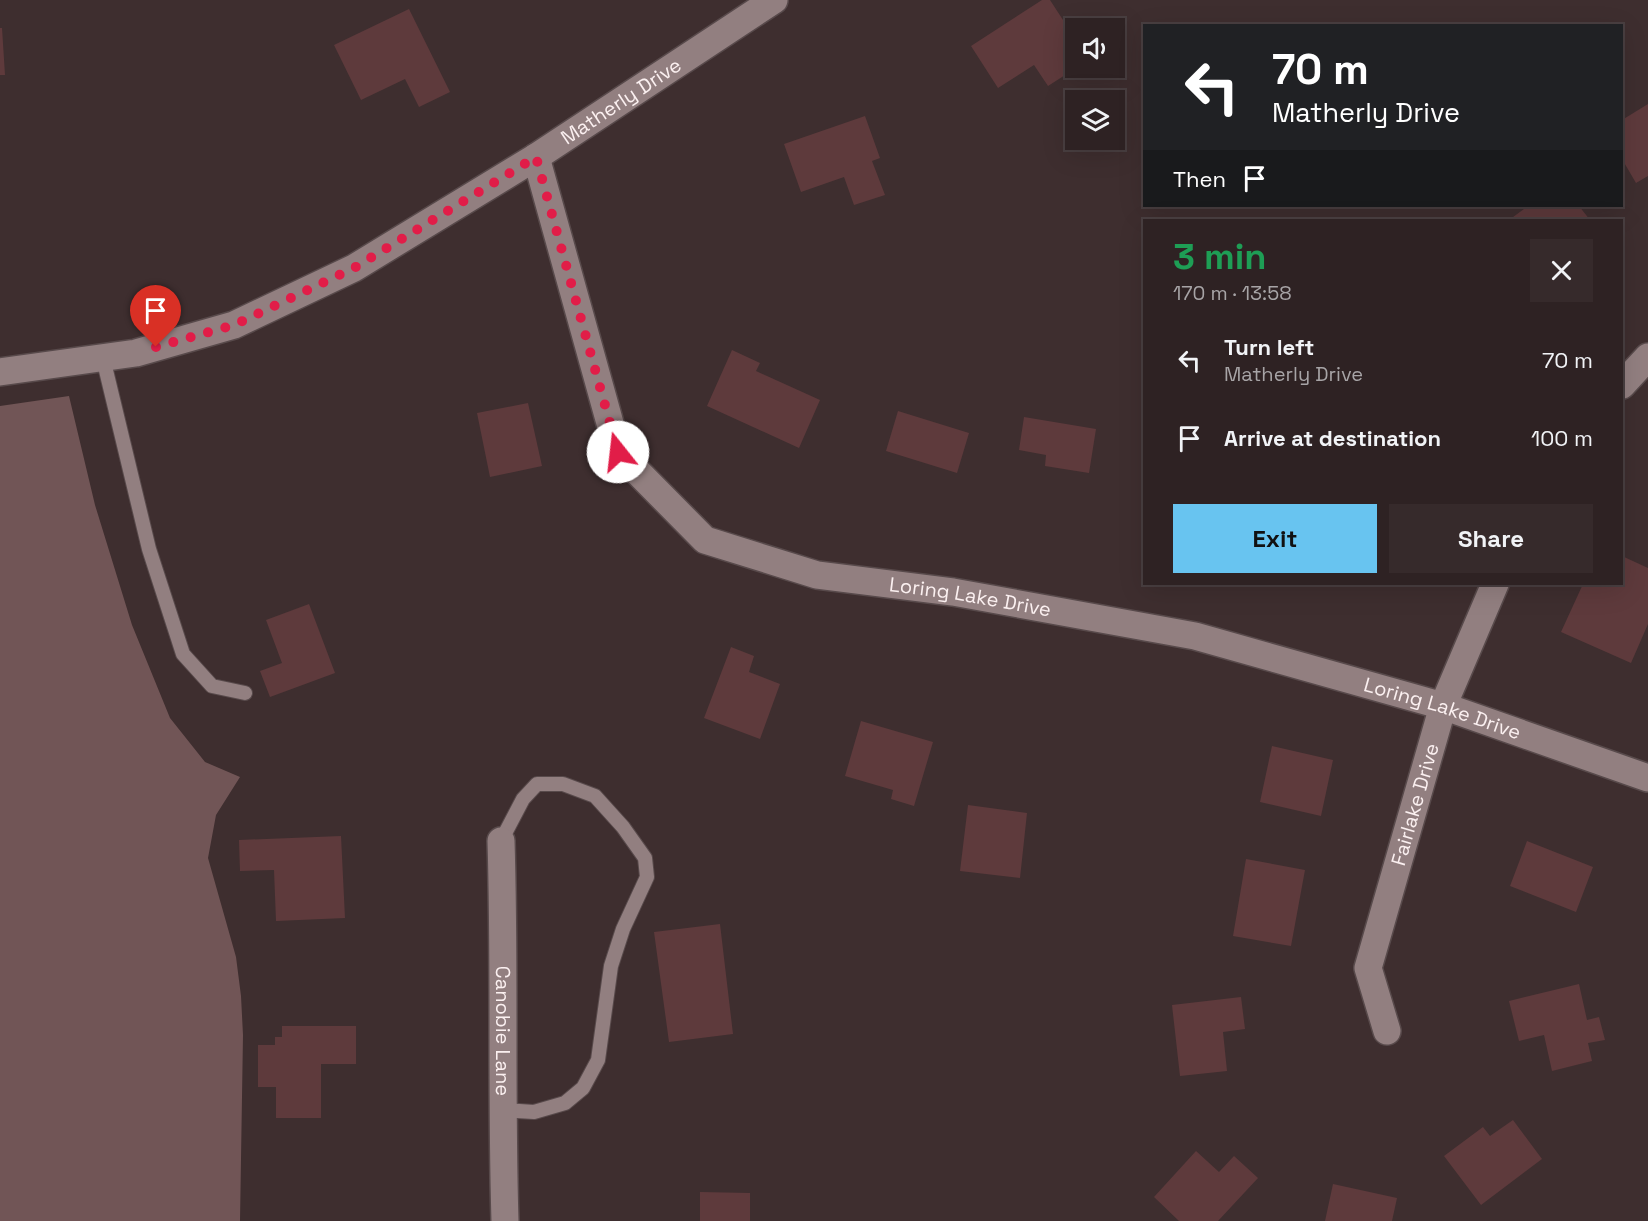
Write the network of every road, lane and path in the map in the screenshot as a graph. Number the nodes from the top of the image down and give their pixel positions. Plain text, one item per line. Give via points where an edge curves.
1 (774, 0) edge
2 (536, 157) junction
3 (1648, 357) edge
4 (103, 358) junction
5 (0, 372) edge
6 (1623, 384) edge
7 (1496, 585) edge
8 (245, 693) dead end
9 (1443, 706) junction
10 (1648, 778) edge
11 (501, 841) joint
12 (1387, 1031) dead end
13 (502, 1110) junction
14 (505, 1221) edge

1 - 2 street, Matherly Drive
2 - 4 street, Matherly Drive via 354,268 234,325 136,353
2 - 9 street, Loring Lake Drive via 618,452 705,540 817,575 953,592 1195,636
3 - 6 street
4 - 5 street, Matherly Drive
4 - 8 lane via 149,549 183,654 212,686
7 - 9 street, Fairlake Drive
9 - 10 street, Loring Lake Drive
9 - 12 street, Fairlake Drive via 1368,968
11 - 13 street, Canobie Lane
11 - 13 lane via 523,799 537,784 563,784 595,796 645,858 647,877 614,957 598,1060 583,1088 565,1103 534,1112
13 - 14 street, Canobie Lane

